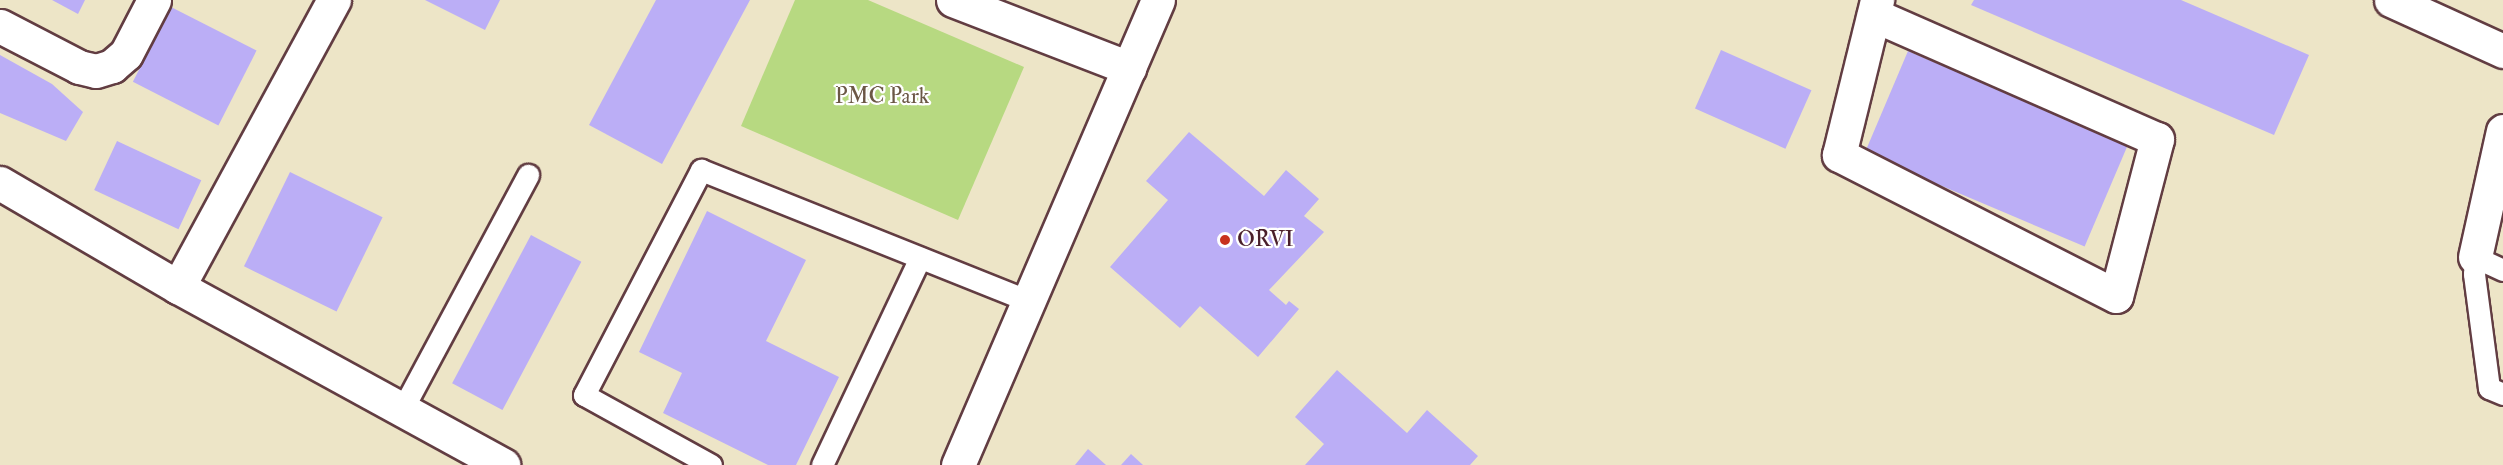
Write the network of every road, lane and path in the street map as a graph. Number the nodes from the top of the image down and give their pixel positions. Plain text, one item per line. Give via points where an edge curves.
1 (154, 0) edge
2 (334, 0) edge
3 (953, 0) edge
4 (1158, 0) edge
5 (2391, 0) edge
6 (1876, 8) edge
7 (0, 26) edge
8 (2503, 51) edge
9 (1129, 68) junction
10 (2503, 131) edge
11 (528, 175) dead end
12 (0, 183) edge
13 (920, 258) junction
14 (2489, 264) edge
15 (178, 287) junction
16 (1028, 301) junction
17 (2503, 394) edge
18 (402, 410) junction
19 (503, 465) edge
20 (711, 465) edge
21 (822, 465) edge
22 (958, 465) edge

1 - 7 street via 126,54 112,66 96,71 79,67
2 - 15 street
3 - 9 street
4 - 9 street
5 - 8 street
6 - 6 street via 1839,155 2116,296 2157,139
9 - 16 street
10 - 14 street
11 - 18 lane
12 - 15 street
13 - 16 lane
13 - 20 lane via 701,170 584,395
13 - 21 lane
14 - 17 lane via 2474,274 2489,388
15 - 18 street
16 - 22 street
18 - 19 street

